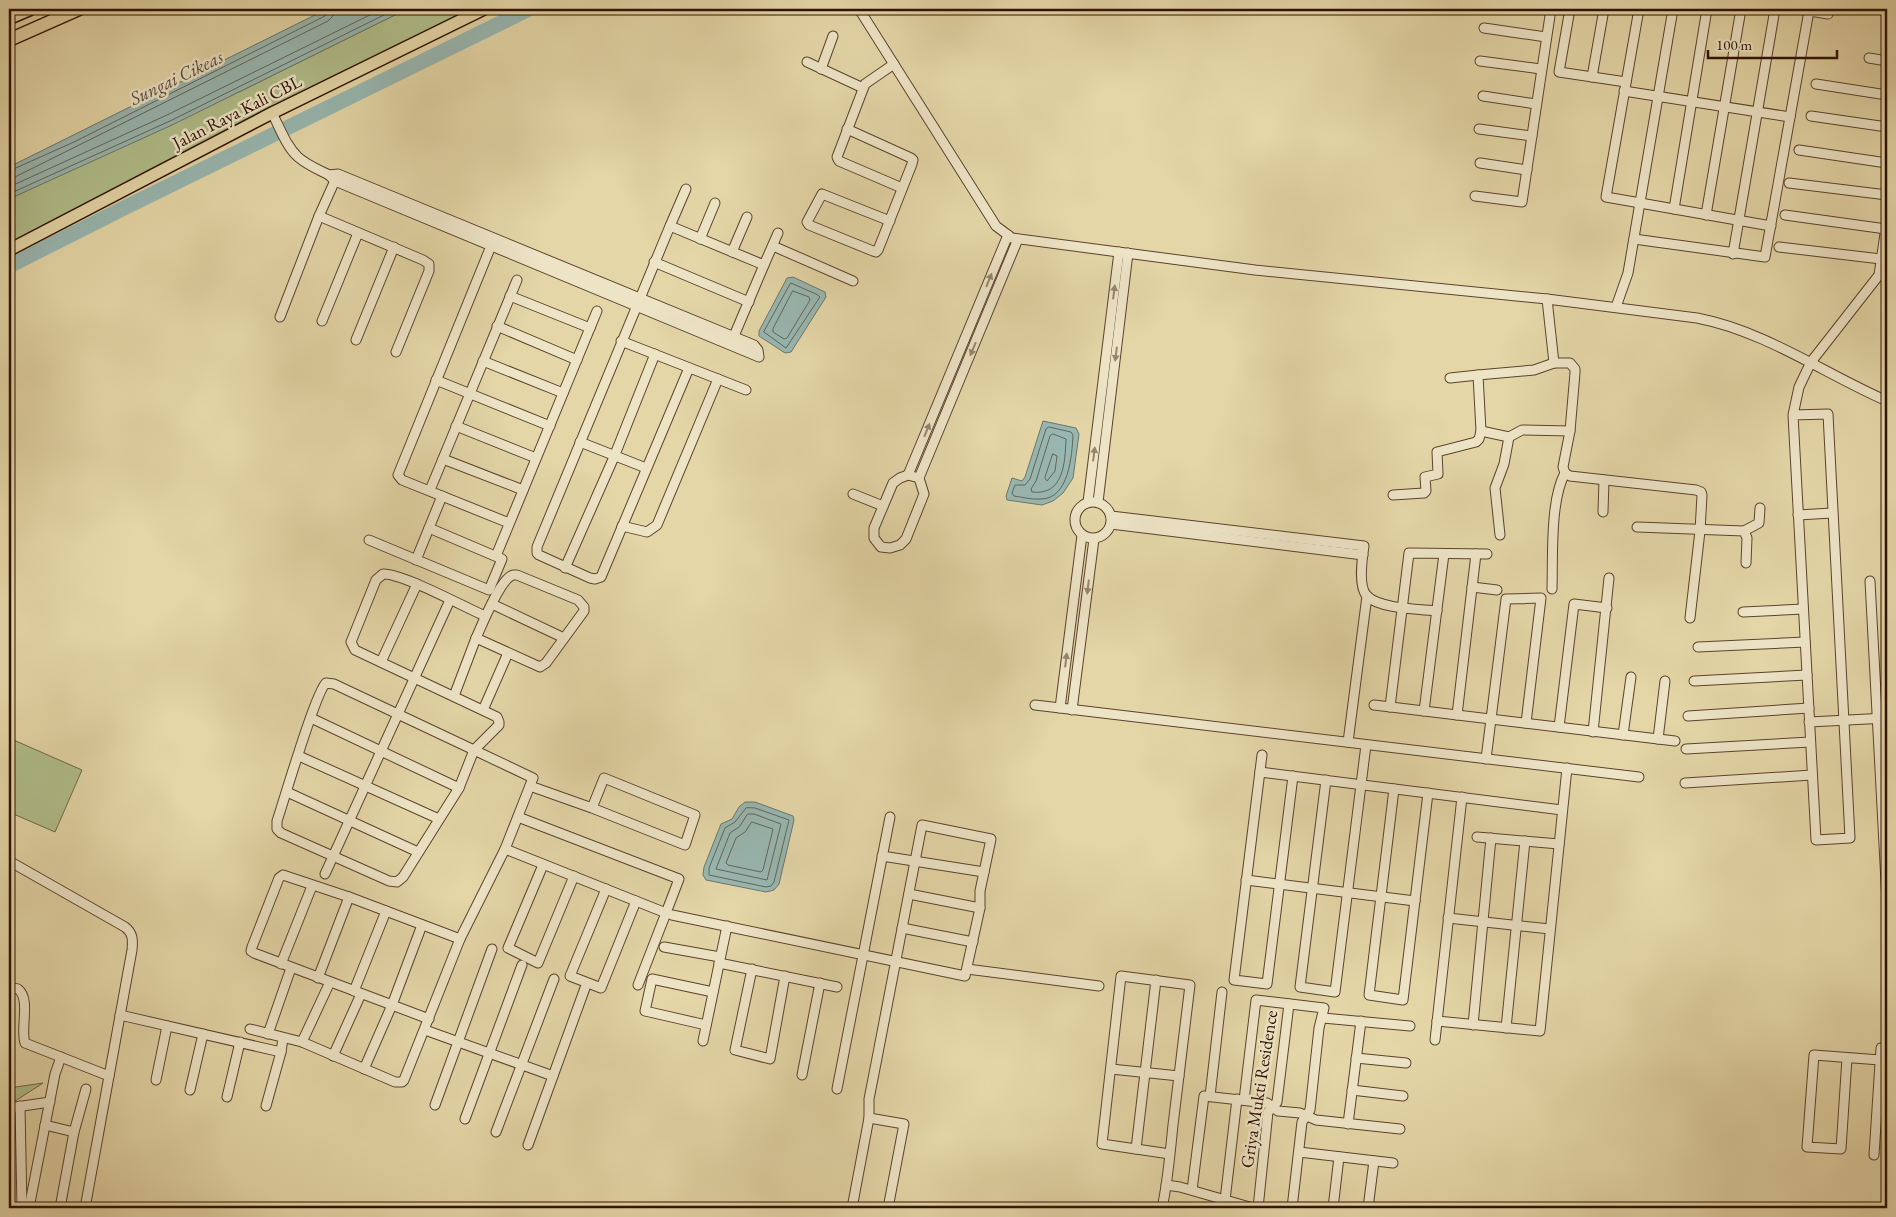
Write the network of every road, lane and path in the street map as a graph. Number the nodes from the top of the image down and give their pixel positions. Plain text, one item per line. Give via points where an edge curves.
1 (30, 9) edge
2 (79, 9) edge
3 (484, 9) edge
4 (859, 9) edge
5 (1551, 9) edge
6 (1570, 9) edge
7 (1604, 9) edge
8 (1639, 9) edge
9 (1673, 9) edge
10 (1707, 9) edge
11 (1741, 9) edge
12 (1775, 9) edge
13 (1798, 9) edge
14 (1829, 9) edge
15 (1809, 10) junction
16 (9, 18) edge
17 (1484, 28) dead end
18 (833, 36) dead end
19 (1546, 37) junction
20 (9, 40) edge
21 (1869, 58) dead end
22 (1480, 61) dead end
23 (1887, 61) edge
24 (807, 62) dead end
25 (894, 64) junction
26 (821, 69) junction
27 (1541, 69) junction
28 (1592, 76) junction
29 (1626, 82) junction
30 (1816, 84) dead end
31 (863, 88) junction
32 (1624, 91) junction
33 (1887, 95) edge
34 (1483, 96) dead end
35 (1658, 97) junction
36 (1692, 102) junction
37 (1536, 104) junction
38 (1725, 108) junction
39 (272, 113) junction
40 (1757, 113) junction
41 (1811, 116) dead end
42 (1790, 117) junction
43 (1887, 127) edge
44 (847, 129) junction
45 (1479, 129) dead end
46 (1532, 136) junction
47 (1799, 150) dead end
48 (1480, 163) dead end
49 (1887, 163) edge
50 (1526, 170) junction
51 (334, 177) junction
52 (1789, 183) dead end
53 (902, 188) junction
54 (686, 189) dead end
55 (1887, 195) edge
56 (1475, 196) dead end
57 (715, 203) dead end
58 (1640, 203) junction
59 (1674, 209) junction
60 (1706, 215) junction
61 (1785, 215) dead end
62 (319, 216) junction
63 (747, 217) dead end
64 (1739, 220) junction
65 (890, 221) junction
66 (1887, 224) edge
67 (670, 226) junction
68 (1771, 226) junction
69 (358, 233) junction
70 (778, 233) dead end
71 (1008, 235) junction
72 (700, 238) junction
73 (1018, 239) junction
74 (1634, 239) junction
75 (493, 242) junction
76 (1885, 245) edge
77 (773, 246) junction
78 (394, 247) junction
79 (1780, 247) dead end
80 (9, 250) edge
81 (732, 252) junction
82 (1124, 253) junction
83 (1733, 254) junction
84 (1882, 259) junction
85 (654, 262) junction
86 (764, 265) junction
87 (517, 280) dead end
88 (853, 281) dead end
89 (510, 296) junction
90 (637, 302) junction
91 (749, 302) junction
92 (1548, 307) junction
93 (1616, 308) junction
94 (597, 311) dead end
95 (280, 317) dead end
96 (322, 321) dead end
97 (497, 326) junction
98 (590, 328) junction
99 (734, 336) junction
100 (356, 340) dead end
101 (621, 341) junction
102 (396, 352) dead end
103 (655, 354) junction
104 (577, 360) junction
105 (483, 361) junction
106 (955, 362) junction
107 (1811, 362) junction
108 (1554, 363) junction
109 (966, 366) junction
110 (688, 368) junction
111 (1478, 375) junction
112 (1450, 378) dead end
113 (718, 379) junction
114 (436, 380) junction
115 (746, 390) dead end
116 (563, 393) junction
117 (470, 394) junction
118 (1887, 401) edge
119 (1793, 415) junction
120 (456, 426) junction
121 (550, 426) junction
122 (1482, 431) junction
123 (1570, 431) junction
124 (1509, 437) junction
125 (580, 442) junction
126 (614, 457) junction
127 (536, 458) junction
128 (443, 459) junction
129 (646, 468) junction
130 (1565, 474) junction
131 (908, 476) junction
132 (919, 478) junction
133 (1604, 480) junction
134 (430, 490) junction
135 (523, 490) junction
136 (853, 494) dead end
137 (1394, 495) dead end
138 (442, 496) junction
139 (1088, 502) junction
140 (1098, 502) junction
141 (883, 506) junction
142 (1760, 508) dead end
143 (1604, 512) dead end
144 (1832, 513) junction
145 (1798, 515) junction
146 (1111, 520) junction
147 (509, 524) junction
148 (622, 526) junction
149 (1637, 527) dead end
150 (429, 528) junction
151 (1700, 531) junction
152 (1744, 531) junction
153 (1500, 534) dead end
154 (1082, 535) junction
155 (1094, 539) junction
156 (369, 540) dead end
157 (1444, 554) junction
158 (1476, 554) junction
159 (1488, 554) dead end
160 (496, 556) junction
161 (416, 560) junction
162 (1746, 563) dead end
163 (565, 568) junction
164 (1609, 578) dead end
165 (1870, 581) dead end
166 (417, 584) junction
167 (1472, 587) junction
168 (1552, 589) dead end
169 (1497, 590) dead end
170 (1367, 596) junction
171 (450, 600) junction
172 (492, 604) junction
173 (1402, 606) junction
174 (1607, 608) junction
175 (1803, 609) junction
176 (1437, 610) junction
177 (1743, 612) dead end
178 (485, 616) junction
179 (1690, 618) dead end
180 (476, 638) junction
181 (564, 638) junction
182 (1805, 642) junction
183 (1698, 647) dead end
184 (508, 653) junction
185 (381, 662) junction
186 (1807, 676) junction
187 (1631, 677) dead end
188 (414, 678) junction
189 (1665, 681) dead end
190 (1694, 681) dead end
191 (454, 696) junction
192 (1035, 705) dead end
193 (1374, 705) dead end
194 (1390, 707) junction
195 (1060, 708) junction
196 (1809, 708) junction
197 (484, 710) junction
198 (1072, 710) junction
199 (1424, 711) junction
200 (398, 714) junction
201 (1457, 715) junction
202 (1688, 716) dead end
203 (311, 718) junction
204 (1887, 718) edge
205 (1491, 719) junction
206 (1877, 719) junction
207 (1844, 720) junction
208 (1809, 722) junction
209 (1526, 723) junction
210 (1559, 727) junction
211 (1593, 732) junction
212 (1623, 735) junction
213 (1658, 739) junction
214 (1675, 741) dead end
215 (1348, 742) junction
216 (1810, 742) junction
217 (1366, 745) junction
218 (1686, 748) dead end
219 (474, 750) junction
220 (381, 751) junction
221 (1262, 755) dead end
222 (299, 756) junction
223 (1486, 759) junction
224 (1567, 768) junction
225 (1260, 772) junction
226 (1812, 774) junction
227 (1293, 776) junction
228 (1639, 777) dead end
229 (1326, 780) junction
230 (1685, 783) dead end
231 (1361, 785) junction
232 (365, 786) junction
233 (530, 786) junction
234 (459, 788) junction
235 (1394, 789) junction
236 (287, 792) junction
237 (1428, 793) junction
238 (1462, 797) junction
239 (592, 808) junction
240 (1562, 810) junction
241 (518, 817) junction
242 (890, 817) dead end
243 (439, 820) junction
244 (350, 821) junction
245 (1477, 837) dead end
246 (1491, 838) junction
247 (1525, 841) junction
248 (1559, 844) junction
249 (504, 849) junction
250 (418, 852) junction
251 (334, 856) junction
252 (882, 856) junction
253 (9, 861) edge
254 (915, 861) junction
255 (543, 864) junction
256 (984, 872) junction
257 (325, 874) dead end
258 (574, 876) junction
259 (1246, 880) junction
260 (1280, 884) junction
261 (312, 886) junction
262 (1312, 888) junction
263 (606, 889) junction
264 (1348, 893) junction
265 (909, 894) junction
266 (349, 897) junction
267 (1381, 897) junction
268 (636, 901) junction
269 (1415, 901) junction
270 (1887, 901) edge
271 (980, 908) junction
272 (386, 911) junction
273 (669, 914) junction
274 (1448, 918) junction
275 (1483, 922) junction
276 (422, 925) junction
277 (1516, 925) junction
278 (727, 926) junction
279 (902, 928) junction
280 (1550, 929) junction
281 (460, 939) junction
282 (972, 942) junction
283 (664, 947) dead end
284 (492, 948) dead end
285 (863, 955) junction
286 (720, 960) junction
287 (896, 961) junction
288 (281, 964) junction
289 (522, 965) dead end
290 (291, 968) junction
291 (752, 969) junction
292 (966, 969) junction
293 (785, 976) junction
294 (318, 978) junction
295 (554, 979) dead end
296 (1156, 980) junction
297 (330, 982) junction
298 (820, 983) junction
299 (638, 985) dead end
300 (837, 986) dead end
301 (1099, 986) dead end
302 (9, 987) edge
303 (585, 988) dead end
304 (358, 992) junction
305 (713, 992) junction
306 (1222, 992) dead end
307 (1290, 1004) junction
308 (392, 1005) junction
309 (120, 1014) junction
310 (1323, 1018) junction
311 (429, 1019) junction
312 (1361, 1021) junction
313 (1437, 1021) junction
314 (1473, 1024) junction
315 (706, 1025) junction
316 (167, 1026) junction
317 (1410, 1026) dead end
318 (1506, 1028) junction
319 (250, 1029) dead end
320 (425, 1030) junction
321 (202, 1034) junction
322 (268, 1034) junction
323 (283, 1038) junction
324 (703, 1040) dead end
325 (1435, 1040) dead end
326 (458, 1041) junction
327 (240, 1042) junction
328 (302, 1042) junction
329 (1887, 1049) edge
330 (281, 1052) junction
331 (490, 1053) junction
332 (333, 1056) junction
333 (61, 1057) junction
334 (1356, 1058) junction
335 (1847, 1058) junction
336 (1880, 1060) junction
337 (1406, 1063) dead end
338 (522, 1064) junction
339 (364, 1069) junction
340 (1110, 1069) junction
341 (1145, 1073) junction
342 (802, 1075) dead end
343 (109, 1076) junction
344 (553, 1076) junction
345 (1179, 1076) junction
346 (156, 1080) dead end
347 (86, 1089) dead end
348 (837, 1089) dead end
349 (190, 1090) dead end
350 (1352, 1090) junction
351 (1210, 1096) junction
352 (1403, 1096) dead end
353 (227, 1097) dead end
354 (1241, 1100) junction
355 (50, 1102) junction
356 (435, 1105) dead end
357 (20, 1106) junction
358 (266, 1106) dead end
359 (1272, 1107) junction
360 (9, 1108) edge
361 (1308, 1117) junction
362 (869, 1118) junction
363 (465, 1119) dead end
364 (1348, 1124) junction
365 (45, 1125) junction
366 (1400, 1129) dead end
367 (74, 1132) junction
368 (496, 1132) dead end
369 (528, 1145) dead end
370 (1136, 1149) junction
371 (1301, 1153) junction
372 (1170, 1154) junction
373 (1874, 1155) dead end
374 (1339, 1157) junction
375 (1374, 1161) junction
376 (1393, 1163) dead end
377 (1166, 1185) junction
378 (1192, 1190) junction
379 (1225, 1200) junction
380 (22, 1208) edge
381 (29, 1208) edge
382 (60, 1208) edge
383 (85, 1208) edge
384 (852, 1208) edge
385 (888, 1208) edge
386 (1162, 1208) edge
387 (1252, 1208) edge
388 (1258, 1208) edge
389 (1292, 1208) edge
390 (1298, 1208) edge
391 (1333, 1208) edge
392 (1368, 1208) edge

1 - 16 highway
2 - 20 highway
3 - 39 main road, Jalan Raya Kali CBL
4 - 25 street
5 - 19 street
6 - 28 street via 1559,72
7 - 28 street
8 - 29 street
9 - 35 street
10 - 36 street
11 - 38 street
12 - 40 street
13 - 15 street
14 - 15 street via 1828,14
15 - 42 street
17 - 19 street
18 - 26 street
19 - 27 street
21 - 23 street
22 - 27 street
24 - 26 street
25 - 31 street
25 - 71 street via 996,226
26 - 31 street
27 - 37 street
28 - 29 street
29 - 32 street
30 - 33 street
31 - 44 street
32 - 35 street
32 - 58 street via 1606,197
34 - 37 street
35 - 36 street
35 - 58 street
36 - 38 street
36 - 59 street
37 - 46 street
38 - 40 street
38 - 60 street
39 - 51 street via 298,157
39 - 80 main road, Jalan Raya Kali CBL
40 - 42 street
40 - 64 street
41 - 43 street
42 - 68 street
44 - 53 street via 911,158 912,164
44 - 53 street via 837,157 839,162
45 - 46 street
46 - 50 street
47 - 49 street
48 - 50 street
50 - 56 street via 1522,202
51 - 62 street
51 - 75 street
52 - 55 street
53 - 65 street
54 - 67 street
57 - 72 street
58 - 59 street
58 - 74 street
59 - 60 street
60 - 64 street
61 - 66 street
62 - 69 street
62 - 95 street
63 - 81 street
64 - 68 street
64 - 83 street
65 - 65 street via 876,252 807,222 822,194
66 - 76 street
67 - 72 street
67 - 85 street
68 - 83 street via 1765,257
69 - 78 street
69 - 96 street
70 - 77 street
71 - 73 street
106 -> 71 street
72 - 81 street
73 - 82 street
73 -> 109 street
74 - 83 street
74 - 93 street via 1628,273
75 - 90 street
75 - 114 street
76 - 84 street
77 - 86 street
77 - 88 street
78 - 100 street
78 - 102 street via 423,260 430,268
79 - 84 street
81 - 86 street
82 - 92 street
139 -> 82 street
82 -> 140 street
84 - 107 street via 1879,275
85 - 90 street
85 - 91 street
86 - 91 street
87 - 89 street
89 - 97 street
89 - 98 street
90 - 99 street
90 - 99 street via 759,357 754,345
90 - 101 street
91 - 99 street
92 - 93 street
92 - 108 street
93 - 107 street via 1715,321
94 - 98 street
97 - 104 street
97 - 105 street
98 - 104 street
101 - 103 street
101 - 125 street
103 - 110 street
103 - 126 street
104 - 116 street
105 - 116 street
105 - 117 street
106 - 109 street
131 -> 106 street
107 - 118 street
107 - 119 street
108 - 111 street via 1534,370
108 - 123 street via 1570,363 1575,369
109 - 132 street
110 - 113 street
110 - 129 street
111 - 112 street
111 - 122 street
113 - 115 street
113 - 148 street via 657,525 646,532
114 - 117 street
114 - 134 street via 398,472 402,480
116 - 121 street
117 - 120 street
117 - 121 street
119 - 144 street via 1828,414
119 - 145 street
120 - 127 street
120 - 128 street
121 - 127 street
122 - 124 street
122 - 137 street via 1476,442 1437,452 1438,474 1425,477 1424,493
123 - 124 street via 1522,430
123 - 130 street via 1563,467
124 - 153 street via 1495,488
125 - 126 street
125 - 163 street via 537,550 543,558
126 - 129 street
126 - 163 street
127 - 135 street
128 - 134 street
128 - 135 street
129 - 148 street
130 - 133 street
130 - 168 street via 1556,503
131 - 132 street
131 - 141 street via 893,483
132 - 141 street via 924,494 906,539 890,548 881,547 874,538 874,528
133 - 143 street
133 - 151 street via 1699,490 1703,497
134 - 138 street
135 - 147 street
136 - 141 street
138 - 147 street
138 - 150 street
139 - 140 street
139 - 154 street via 1076,512 1074,519 1075,527
140 - 146 street via 1104,505
142 - 152 street via 1759,523
144 - 145 street
144 - 207 street
145 - 175 street
146 - 155 street via 1107,532
146 - 170 street via 1364,546 1361,573
147 - 160 street
148 - 163 street via 601,577 590,578
149 - 151 street
150 - 160 street
150 - 161 street
151 - 152 street
151 - 179 street
152 - 162 street via 1747,538
154 - 155 street
195 -> 154 street
155 -> 198 street
156 - 161 street
157 - 158 street
157 - 173 street via 1409,553
157 - 176 street
158 - 159 street
158 - 167 street
160 - 161 street via 502,559 489,590
164 - 174 street
165 - 206 street
166 - 171 street
166 - 185 street
166 - 185 street via 386,574 376,580 350,642 355,650
167 - 169 street
167 - 201 street
170 - 173 street via 1381,604
170 - 215 street
171 - 178 street
171 - 188 street
172 - 178 street
172 - 181 street
172 - 181 street via 506,580 513,575 578,600 584,610
173 - 176 street
173 - 194 street
174 - 210 street via 1574,604
174 - 211 street
175 - 177 street
175 - 182 street
176 - 199 street
178 - 180 street
180 - 184 street
180 - 191 street
181 - 184 street via 540,667
182 - 183 street
182 - 186 street
184 - 197 street
185 - 188 street
186 - 190 street
186 - 196 street
187 - 212 street
188 - 191 street
188 - 200 street
189 - 213 street
191 - 197 street
192 - 195 street
193 - 194 street
194 - 199 street
195 - 198 street
196 - 202 street
196 - 208 street
197 - 219 street via 500,722
198 - 215 street
199 - 201 street
200 - 203 street via 326,683
200 - 219 street
200 - 220 street
201 - 205 street
203 - 220 street
203 - 222 street
204 - 206 street
205 - 209 street
205 - 209 street via 1506,599 1541,598
205 - 223 street
206 - 207 street
206 - 270 street
207 - 208 street
207 - 226 street via 1850,838 1816,840
208 - 216 street
209 - 210 street
210 - 211 street
211 - 212 street
212 - 213 street
213 - 214 street
215 - 217 street
216 - 218 street
216 - 226 street
217 - 223 street
217 - 231 street
219 - 233 street via 533,778
219 - 234 street
220 - 232 street
220 - 234 street
221 - 225 street
222 - 232 street
222 - 236 street
223 - 224 street
224 - 228 street
224 - 240 street
225 - 227 street
225 - 259 street
226 - 230 street
227 - 229 street
227 - 260 street
229 - 231 street
229 - 262 street
231 - 235 street
231 - 264 street
232 - 243 street
232 - 244 street
233 - 239 street
233 - 241 street
234 - 243 street
235 - 237 street
235 - 267 street
236 - 244 street
236 - 251 street via 276,825 278,831
237 - 238 street
237 - 269 street
238 - 240 street
238 - 274 street
239 - 239 street via 604,778 695,815 685,845
240 - 248 street
241 - 249 street
241 - 273 street via 679,879
242 - 252 street
243 - 250 street
244 - 250 street
244 - 251 street
245 - 246 street
246 - 247 street
246 - 275 street
247 - 248 street
247 - 277 street
248 - 280 street
249 - 255 street
249 - 281 street
250 - 251 street via 397,882
251 - 257 street
252 - 254 street
252 - 285 street
253 - 309 street via 129,930 133,942
254 - 256 street
254 - 256 street via 922,825 991,839
254 - 265 street
255 - 258 street
255 - 258 street via 508,948 538,963
256 - 271 street
258 - 263 street
259 - 260 street
259 - 260 street via 1234,980 1267,984
260 - 262 street
261 - 266 street
261 - 288 street
261 - 288 street via 281,876 255,938 252,952
262 - 264 street
262 - 264 street via 1300,987 1335,992
263 - 268 street
263 - 268 street via 570,976 601,988
264 - 267 street
265 - 271 street
265 - 279 street
266 - 272 street
266 - 294 street
267 - 269 street
267 - 269 street via 1369,995 1403,1000
268 - 273 street
271 - 282 street
272 - 276 street
272 - 304 street
273 - 278 street
273 - 299 street
274 - 275 street
274 - 313 street
275 - 277 street
275 - 314 street
276 - 281 street
276 - 308 street
277 - 280 street
277 - 318 street
278 - 285 street
278 - 286 street
279 - 282 street
279 - 287 street
280 - 318 street via 1540,1031
281 - 311 street
282 - 292 street
283 - 286 street
284 - 326 street
285 - 287 street
285 - 348 street
286 - 291 street
286 - 305 street
287 - 292 street via 965,976
287 - 362 street via 869,1100
288 - 290 street
289 - 331 street
290 - 294 street
290 - 322 street
291 - 293 street
291 - 293 street via 736,1050 770,1059
292 - 301 street
293 - 298 street
294 - 297 street
295 - 338 street
296 - 340 street via 1121,976
296 - 341 street
296 - 345 street via 1190,985
297 - 304 street
297 - 328 street
298 - 300 street
298 - 342 street
302 - 333 street via 18,989 24,996 25,1044
303 - 344 street
304 - 308 street
304 - 332 street
305 - 315 street
305 - 315 street via 652,979 645,1011
306 - 351 street
307 - 310 street via 1324,1008
307 - 354 street via 1256,1000
307 - 359 street, Griya Mukti Residence via 1277,1102
308 - 311 street
308 - 339 street
309 - 316 street
309 - 343 street
310 - 312 street
310 - 361 street via 1325,1029 1316,1110
311 - 320 street
312 - 317 street
312 - 334 street
313 - 314 street
313 - 325 street
314 - 318 street
315 - 324 street
316 - 321 street
316 - 346 street
319 - 322 street
320 - 326 street
320 - 339 street via 402,1082
321 - 327 street
321 - 349 street
322 - 323 street
323 - 328 street
323 - 330 street
326 - 331 street
326 - 356 street
327 - 330 street
327 - 353 street
328 - 332 street
329 - 336 street via 1881,1048
330 - 358 street
331 - 338 street
331 - 363 street
332 - 339 street
333 - 343 street
333 - 355 street
334 - 337 street
334 - 350 street
335 - 335 street via 1841,1149 1807,1147 1814,1055
335 - 336 street
336 - 373 street
338 - 344 street
338 - 368 street
340 - 341 street
340 - 370 street via 1102,1144
341 - 345 street
341 - 370 street
343 - 383 street
344 - 369 street
345 - 372 street
347 - 367 street
350 - 352 street
350 - 364 street
351 - 354 street
351 - 378 street via 1204,1096
354 - 359 street via 1267,1103
354 - 379 street
355 - 357 street
355 - 365 street
357 - 360 street
357 - 380 street
359 - 361 street
359 - 388 street, Griya Mukti Residence via 1268,1112
361 - 364 street
361 - 371 street
362 - 384 street
362 - 385 street via 904,1124
364 - 366 street
365 - 367 street
365 - 381 street
367 - 382 street
370 - 372 street
371 - 374 street
371 - 389 street
371 - 390 street
372 - 377 street
374 - 375 street
374 - 391 street
375 - 376 street
375 - 392 street
377 - 378 street
377 - 386 street
378 - 379 street
379 - 387 street

